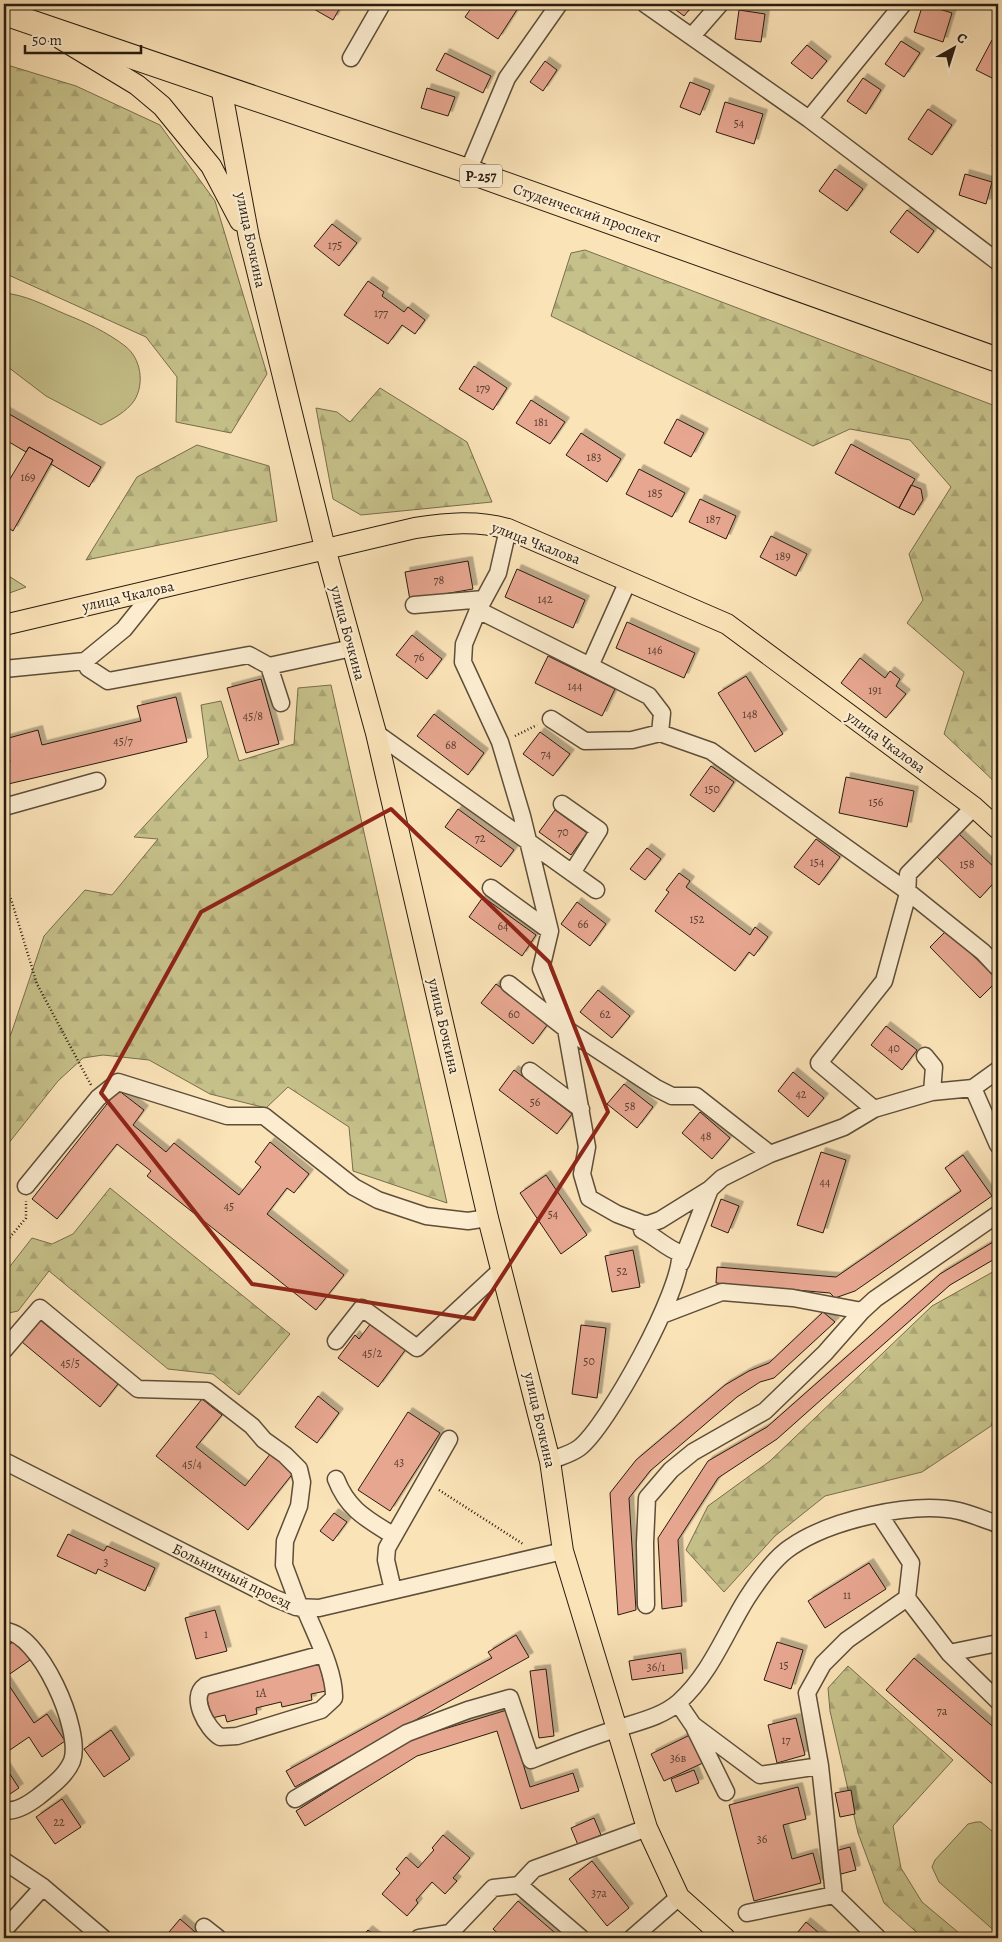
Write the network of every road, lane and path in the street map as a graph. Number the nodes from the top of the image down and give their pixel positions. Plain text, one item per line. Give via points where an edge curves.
1 (382, 4) edge
2 (559, 4) edge
3 (645, 4) edge
4 (720, 4) edge
5 (903, 4) edge
6 (4, 13) edge
7 (28, 21) junction
8 (692, 36) junction
9 (351, 58) dead end
10 (221, 87) junction
11 (809, 119) junction
12 (468, 171) junction
13 (249, 238) junction
14 (998, 262) edge
15 (998, 360) edge
16 (508, 529) junction
17 (325, 548) junction
18 (628, 581) junction
19 (156, 589) junction
20 (414, 605) dead end
21 (481, 605) junction
22 (4, 625) edge
23 (352, 648) junction
24 (85, 661) junction
25 (269, 666) junction
26 (590, 666) junction
27 (4, 669) edge
28 (281, 703) dead end
29 (551, 719) joint
30 (376, 733) junction
31 (660, 733) junction
32 (500, 742) junction
33 (97, 781) dead end
34 (562, 804) dead end
35 (4, 807) edge
36 (974, 807) junction
37 (998, 829) edge
38 (528, 843) junction
39 (572, 873) junction
40 (4, 886) edge
41 (491, 888) dead end
42 (596, 890) dead end
43 (907, 891) junction
44 (11, 899) junction
45 (4, 905) edge
46 (550, 931) junction
47 (998, 968) edge
48 (509, 984) dead end
49 (566, 1029) junction
50 (925, 1056) dead end
51 (530, 1070) dead end
52 (998, 1070) edge
53 (973, 1088) junction
54 (932, 1092) junction
55 (98, 1098) junction
56 (874, 1108) junction
57 (581, 1109) junction
58 (998, 1145) edge
59 (770, 1154) junction
60 (26, 1186) dead end
61 (710, 1189) junction
62 (998, 1214) edge
63 (26, 1218) dead end
64 (488, 1218) junction
65 (646, 1225) junction
66 (4, 1250) edge
67 (681, 1263) junction
68 (501, 1270) junction
69 (862, 1311) junction
70 (662, 1315) junction
71 (336, 1341) dead end
72 (4, 1350) edge
73 (449, 1440) dead end
74 (4, 1461) edge
75 (550, 1461) junction
76 (336, 1479) dead end
77 (425, 1481) junction
78 (879, 1514) junction
79 (998, 1524) edge
80 (394, 1536) junction
81 (563, 1551) junction
82 (541, 1556) junction
83 (393, 1590) junction
84 (907, 1598) junction
85 (646, 1605) dead end
86 (303, 1608) junction
87 (4, 1631) edge
88 (998, 1643) edge
89 (950, 1653) junction
90 (323, 1654) junction
91 (998, 1701) edge
92 (678, 1703) junction
93 (693, 1724) junction
94 (618, 1728) junction
95 (820, 1766) junction
96 (726, 1792) dead end
97 (295, 1799) dead end
98 (4, 1810) edge
99 (647, 1828) junction
100 (4, 1862) edge
101 (519, 1885) junction
102 (43, 1887) junction
103 (834, 1895) junction
104 (679, 1897) junction
105 (747, 1913) dead end
106 (204, 1927) dead end
107 (4, 1930) edge
108 (103, 1938) edge
109 (218, 1938) edge
110 (419, 1938) edge
111 (581, 1938) edge
112 (632, 1938) edge
113 (725, 1938) edge
114 (878, 1938) edge

1 - 9 street
2 - 12 street via 507,78
3 - 8 street
4 - 8 street
5 - 11 street
6 - 7 highway, Студенческий проспект / Р-257
7 - 10 highway, Студенческий проспект / Р-257
7 - 13 main road via 115,71 162,106 211,166
8 - 11 street
10 - 12 highway, Студенческий проспект / Р-257
10 - 13 main road, улица Бочкина
11 - 14 street
12 - 15 highway, Студенческий проспект / Р-257
13 - 17 main road, улица Бочкина
16 - 17 main road, улица Чкалова via 458,522
16 - 18 main road, улица Чкалова
16 - 21 street via 498,573
17 - 19 main road, улица Чкалова
17 - 23 main road, улица Бочкина
18 - 26 street
18 - 36 main road, улица Чкалова via 727,624
19 - 22 main road, улица Чкалова
19 - 24 street via 124,629
20 - 21 street
21 - 26 street
21 - 32 street via 464,644 463,662
23 - 25 street
23 - 30 main road, улица Бочкина
24 - 25 street via 88,668 108,681 249,655
24 - 27 street
25 - 28 street
26 - 31 street via 649,696 662,713
29 - 31 street via 585,741 632,740
29 - 32 path
30 - 38 street
30 - 64 main road, улица Бочкина
31 - 43 street via 711,752
32 - 38 street
33 - 35 street
34 - 39 street via 599,830
36 - 37 main road, улица Чкалова
36 - 43 street via 908,874
38 - 39 street
38 - 46 street
39 - 42 street
40 - 44 path
41 - 46 street
43 - 47 street via 983,952
43 - 56 street via 884,981 819,1063
44 - 45 path
44 - 55 path via 37,984
46 - 49 street via 541,969
48 - 49 street
49 - 57 street
49 - 59 street via 656,1088 672,1096 696,1096
50 - 54 street via 934,1067
51 - 57 street
52 - 53 street
53 - 54 street
53 - 58 street
54 - 56 street
55 - 60 street
55 - 64 street via 118,1082 227,1116 264,1116 354,1187 378,1200 426,1216 468,1220
56 - 59 street via 844,1127
57 - 65 street via 587,1147 582,1174 589,1198
59 - 61 street via 722,1178
61 - 65 street via 660,1220
61 - 67 street
62 - 69 street
63 - 66 path via 6,1242
64 - 68 main road, улица Бочкина
65 - 67 street via 642,1230 680,1254
67 - 70 street
68 - 71 street via 417,1348 362,1308
68 - 75 main road, улица Бочкина
69 - 70 street via 793,1298 722,1292
69 - 85 street via 825,1353 765,1411 693,1452 671,1470 647,1498 644,1543
70 - 75 street via 607,1415 580,1448
72 - 86 street via 40,1308 138,1389 207,1391 285,1455 299,1469 302,1482 299,1506 285,1541 284,1565
73 - 77 street
74 - 86 street, Больничный проезд via 274,1598
75 - 81 main road, улица Бочкина
76 - 80 street via 343,1496 357,1512
77 - 80 street
77 - 82 path
78 - 79 street via 910,1508 958,1511
78 - 84 street via 910,1563
78 - 92 street via 832,1529 790,1548 747,1598 716,1657
80 - 83 street via 387,1548 386,1560
81 - 82 street, Больничный проезд
81 - 94 main road, улица Бочкина
82 - 83 street, Больничный проезд
83 - 86 street, Больничный проезд
84 - 89 street
84 - 95 street via 847,1640 823,1664 807,1693
86 - 90 street
87 - 98 street via 11,1631 23,1640 53,1677 75,1746 72,1761 58,1780 34,1800 19,1808
88 - 89 street
89 - 91 street
90 - 90 street via 334,1688 334,1698 326,1706 228,1738 220,1737 207,1726 198,1698 205,1686
92 - 93 street
92 - 94 street via 647,1719
93 - 95 street via 760,1775
93 - 96 street
94 - 97 street via 531,1760 510,1698 407,1733
94 - 99 main road, улица Бочкина
95 - 103 street
99 - 101 street via 534,1869
99 - 104 main road, улица Бочкина
100 - 102 street
101 - 110 street via 494,1888 450,1933
101 - 111 street
102 - 107 street
102 - 108 street
103 - 105 street
103 - 114 street
104 - 112 street
104 - 113 main road, улица Бочкина
106 - 109 street

